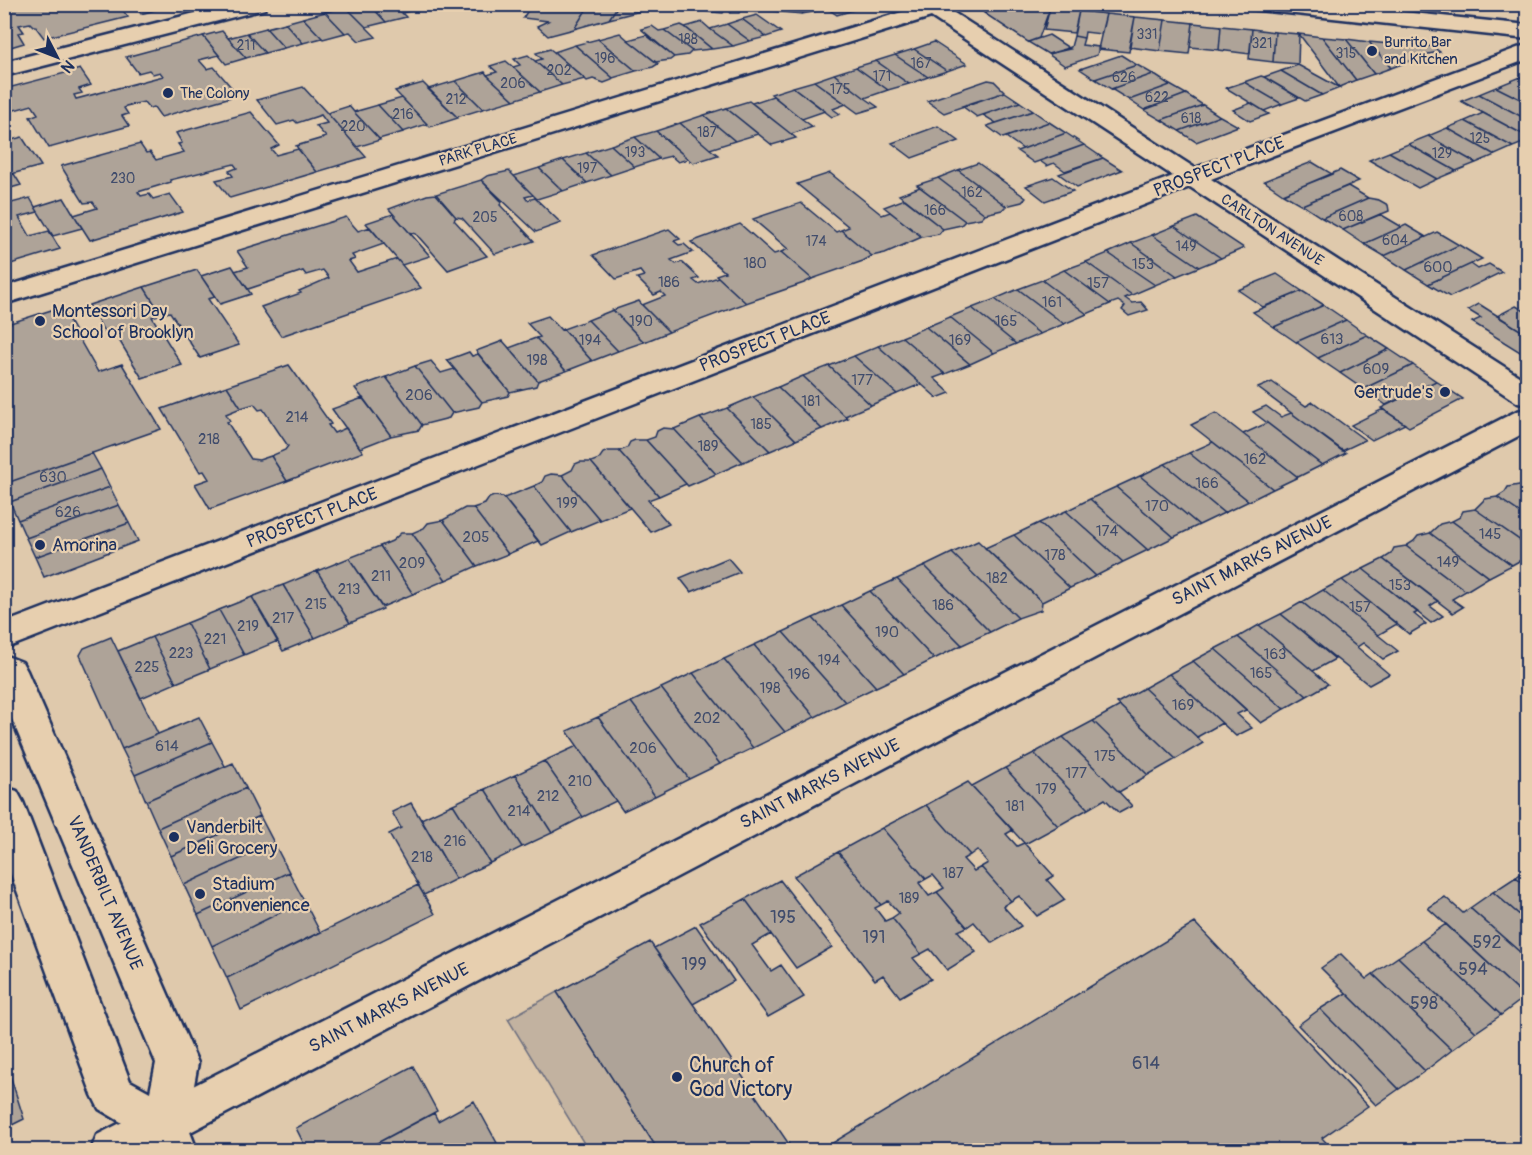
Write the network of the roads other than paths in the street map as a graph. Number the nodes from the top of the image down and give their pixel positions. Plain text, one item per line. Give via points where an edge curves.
1 (257, 4) edge
2 (1259, 4) edge
3 (937, 6) edge
4 (1527, 32) edge
5 (1527, 51) edge
6 (4, 69) edge
7 (1190, 177) junction
8 (4, 296) edge
9 (1527, 396) edge
10 (1527, 418) edge
11 (4, 637) edge
12 (4, 668) edge
13 (4, 802) edge
14 (170, 1137) edge
15 (113, 1150) edge

1 - 6 street
2 - 4 street
3 - 7 street, CARLTON AVENUE
3 - 8 street, PARK PLACE
5 - 7 street, PROSPECT PLACE
7 - 9 street, CARLTON AVENUE
7 - 11 street, PROSPECT PLACE
10 - 14 street, SAINT MARKS AVENUE
12 - 14 street, VANDERBILT AVENUE via 10,671 177,1063
13 - 14 street via 114,1095
14 - 15 street, SAINT MARKS AVENUE

